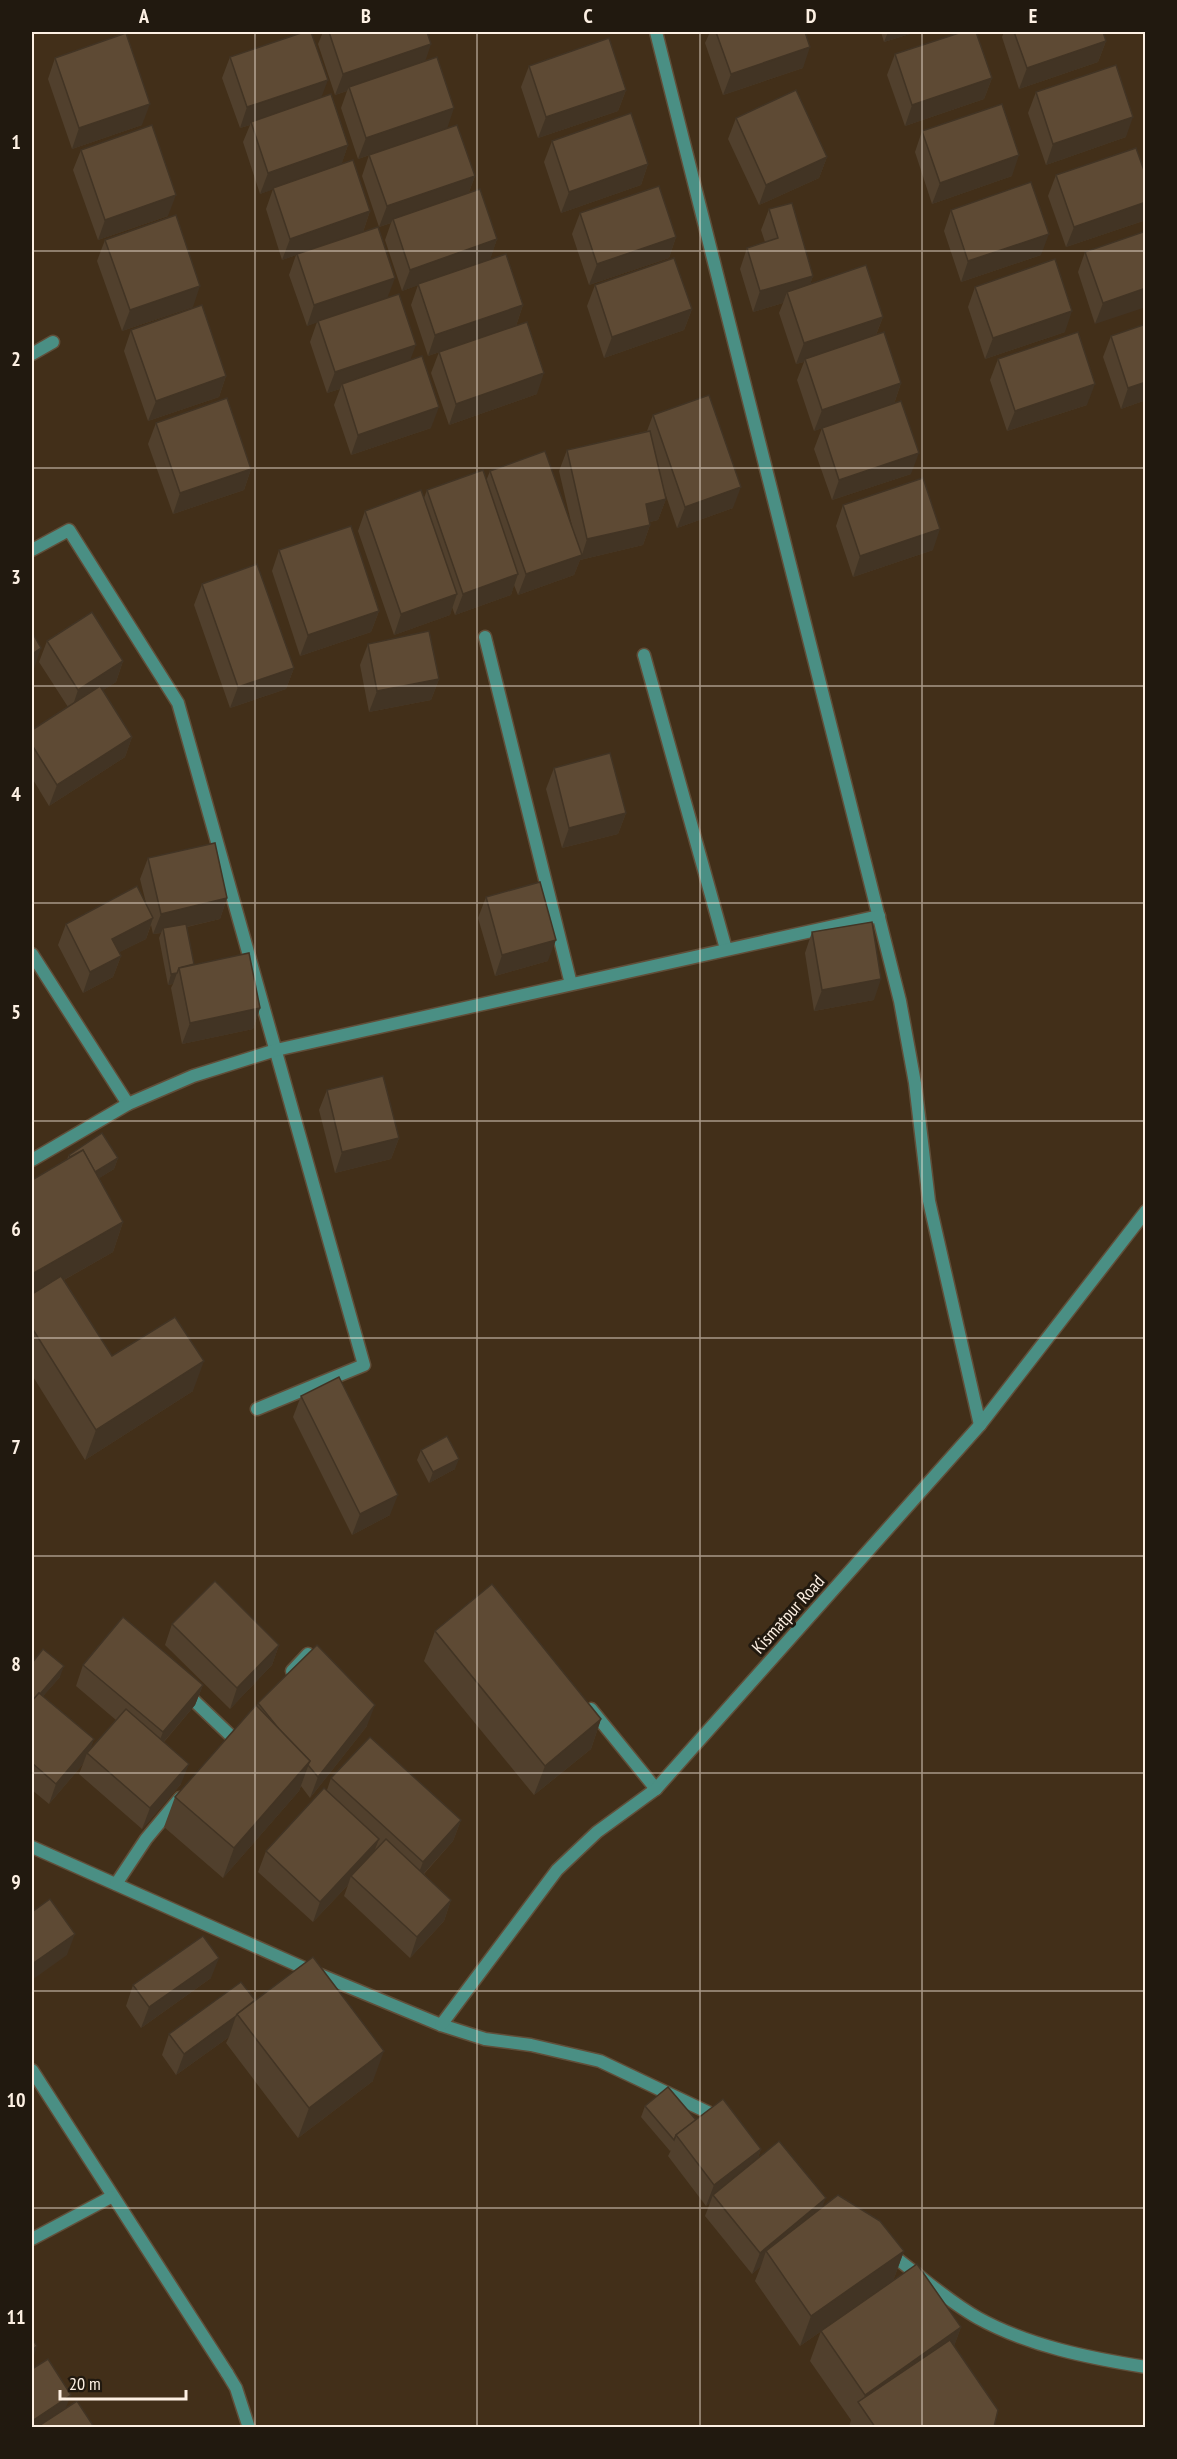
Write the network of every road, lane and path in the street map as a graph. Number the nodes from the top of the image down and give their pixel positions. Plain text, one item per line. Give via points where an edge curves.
1 (656, 32) edge
2 (53, 342) dead end
3 (32, 354) edge
4 (32, 550) edge
5 (485, 637) dead end
6 (644, 655) dead end
7 (879, 916) junction
8 (726, 949) junction
9 (32, 954) edge
10 (571, 984) junction
11 (276, 1050) junction
12 (128, 1104) junction
13 (32, 1160) edge
14 (1146, 1211) edge
15 (257, 1409) dead end
16 (980, 1425) junction
17 (308, 1654) edge
18 (285, 1678) edge
19 (172, 1680) edge
20 (583, 1700) edge
21 (231, 1736) edge
22 (188, 1788) edge
23 (656, 1789) junction
24 (32, 1847) edge
25 (116, 1884) junction
26 (441, 2025) junction
27 (32, 2070) edge
28 (735, 2129) edge
29 (111, 2197) junction
30 (32, 2239) edge
31 (873, 2241) edge
32 (1146, 2367) edge
33 (249, 2427) edge

1 - 7 street
2 - 3 street
4 - 11 street via 69,530 178,703
5 - 10 street
6 - 8 street
7 - 8 street
7 - 16 street via 915,1083 929,1200
8 - 10 street
9 - 12 street
10 - 11 street
11 - 12 street via 193,1076
11 - 15 street via 364,1365
12 - 13 street
14 - 16 street, Kismatpur Road
16 - 23 street, Kismatpur Road
17 - 18 street
19 - 21 street
20 - 23 street
22 - 25 street
23 - 26 street, Kismatpur Road via 597,1832 557,1870
24 - 25 street
25 - 26 street
26 - 28 street via 600,2061 726,2121
27 - 29 street
29 - 30 street
29 - 33 street via 227,2373
31 - 32 street via 977,2318 1032,2342

